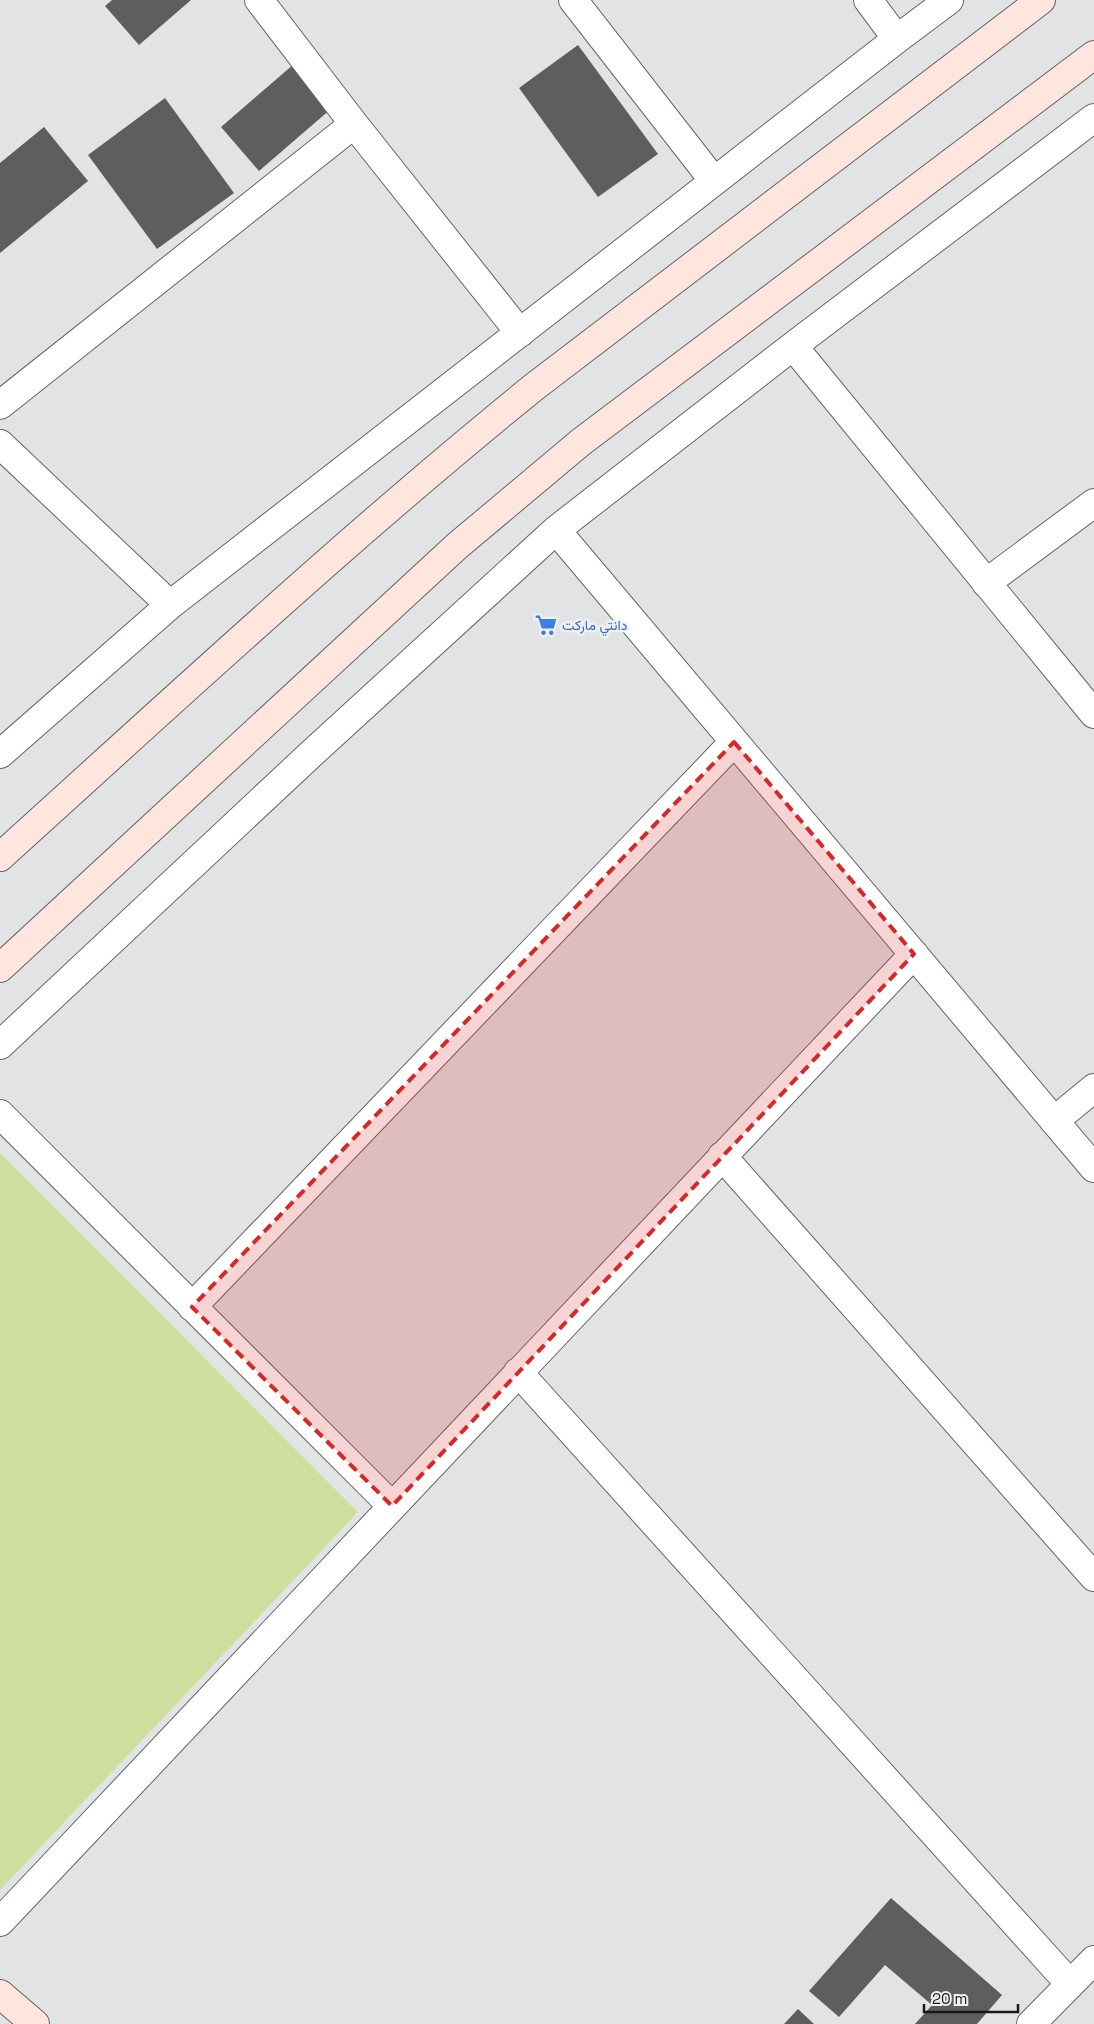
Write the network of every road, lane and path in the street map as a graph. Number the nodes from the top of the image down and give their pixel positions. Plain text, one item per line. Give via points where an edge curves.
1 (259, 0) edge
2 (573, 0) edge
3 (868, 0) edge
4 (949, 0) edge
5 (1041, 0) edge
6 (897, 39) junction
7 (1094, 55) edge
8 (1094, 118) edge
9 (354, 124) junction
10 (714, 181) junction
11 (520, 333) junction
12 (793, 346) junction
13 (0, 405) edge
14 (0, 444) edge
15 (1094, 503) edge
16 (556, 530) junction
17 (986, 583) junction
18 (170, 605) junction
19 (1094, 714) edge
20 (734, 742) junction
21 (1, 751) edge
22 (0, 857) edge
23 (914, 954) junction
24 (0, 968) edge
25 (0, 1045) edge
26 (1094, 1088) edge
27 (0, 1114) edge
28 (1054, 1121) junction
29 (722, 1156) junction
30 (1094, 1168) edge
31 (192, 1307) junction
32 (518, 1372) junction
33 (392, 1506) junction
34 (1094, 1577) edge
35 (0, 1922) edge
36 (1094, 1960) edge
37 (1070, 1984) junction
38 (0, 1994) edge
39 (35, 2024) edge
40 (1031, 2024) edge

1 - 9 street
2 - 10 street
3 - 6 street
4 - 6 street
5 - 22 main road via 550,374 463,444
6 - 10 street
7 - 24 main road via 581,442 517,495 457,546
8 - 12 street
9 - 11 street
9 - 13 street
10 - 11 street
11 - 18 street
12 - 16 street
12 - 17 street
14 - 18 street
15 - 17 street
16 - 20 street
16 - 25 street
17 - 19 street
18 - 21 street
20 - 23 street
20 - 31 street
23 - 28 street
23 - 29 street
26 - 28 street
27 - 31 street
28 - 30 street
29 - 32 street
29 - 34 street
31 - 33 street
32 - 33 street
32 - 37 street
33 - 35 street
36 - 37 street
37 - 40 street
38 - 39 main road

